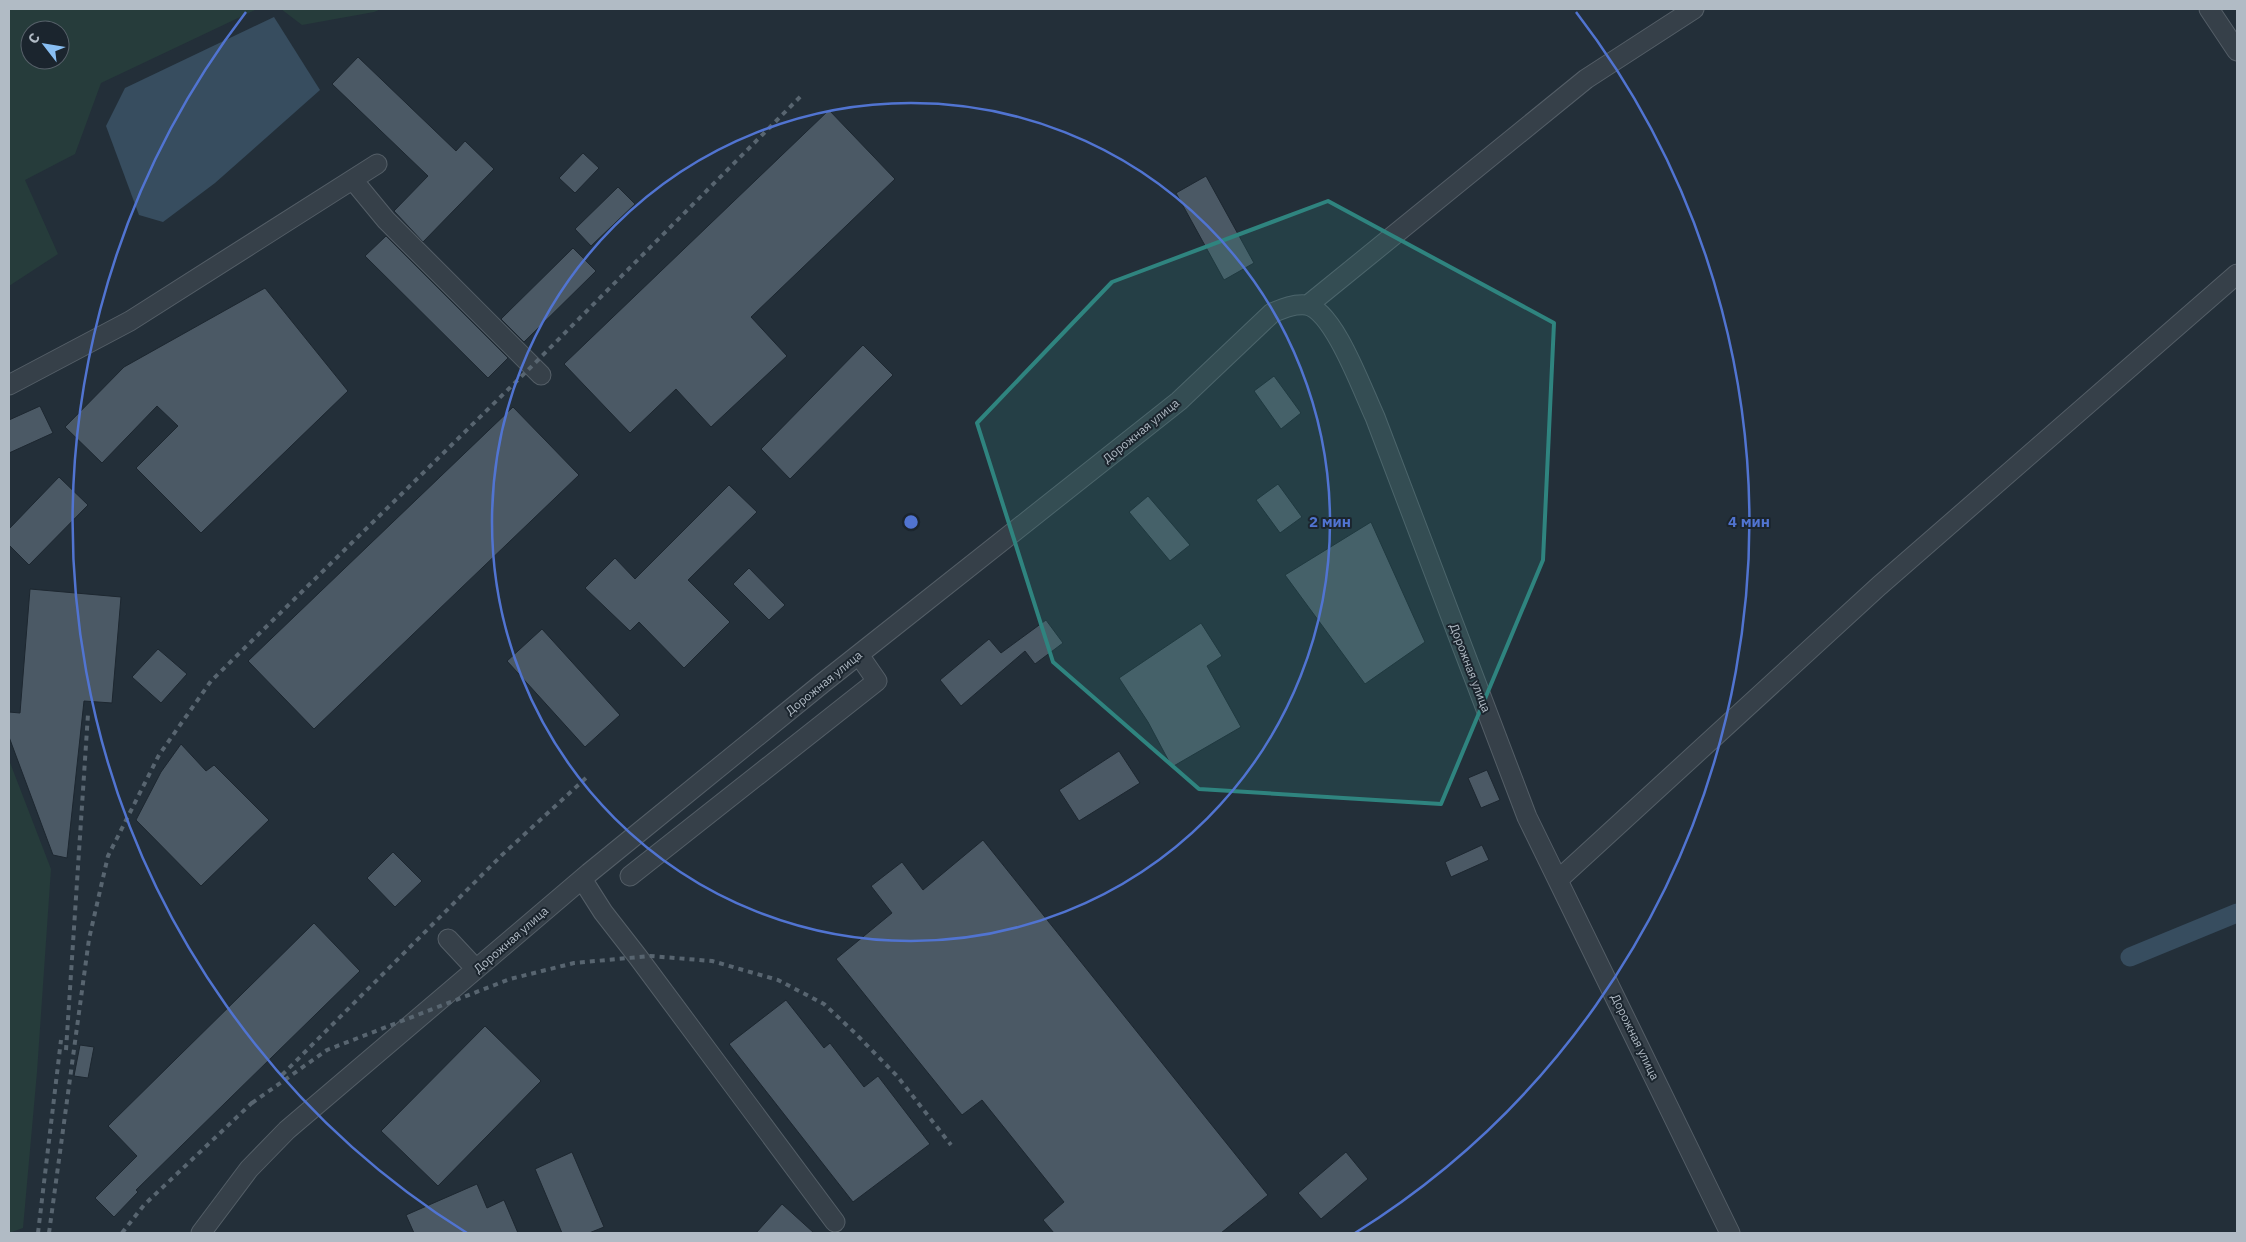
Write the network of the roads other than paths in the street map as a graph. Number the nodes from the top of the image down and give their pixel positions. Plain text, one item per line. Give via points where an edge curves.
1 (1694, 9) edge
2 (2209, 9) edge
3 (2237, 51) edge
4 (377, 164) dead end
5 (353, 180) junction
6 (2237, 274) edge
7 (1308, 305) junction
8 (541, 375) dead end
9 (9, 385) edge
10 (859, 655) junction
11 (630, 876) dead end
12 (582, 879) junction
13 (1558, 880) junction
14 (448, 939) dead end
15 (476, 969) junction
16 (835, 1222) dead end
17 (201, 1233) edge
18 (1730, 1233) edge

1 - 7 street via 1586,79
2 - 3 street
4 - 5 street
5 - 8 street via 386,220
5 - 9 street via 130,321
6 - 13 street via 1879,586
7 - 10 street, Дорожная улица via 1290,305 1272,312 1178,401
7 - 13 street, Дорожная улица via 1330,322 1374,417 1527,817
10 - 11 street via 878,681
10 - 12 street, Дорожная улица
12 - 15 street, Дорожная улица
12 - 16 street via 603,912
13 - 18 street, Дорожная улица
14 - 15 street
15 - 17 street, Дорожная улица via 287,1130 250,1169

